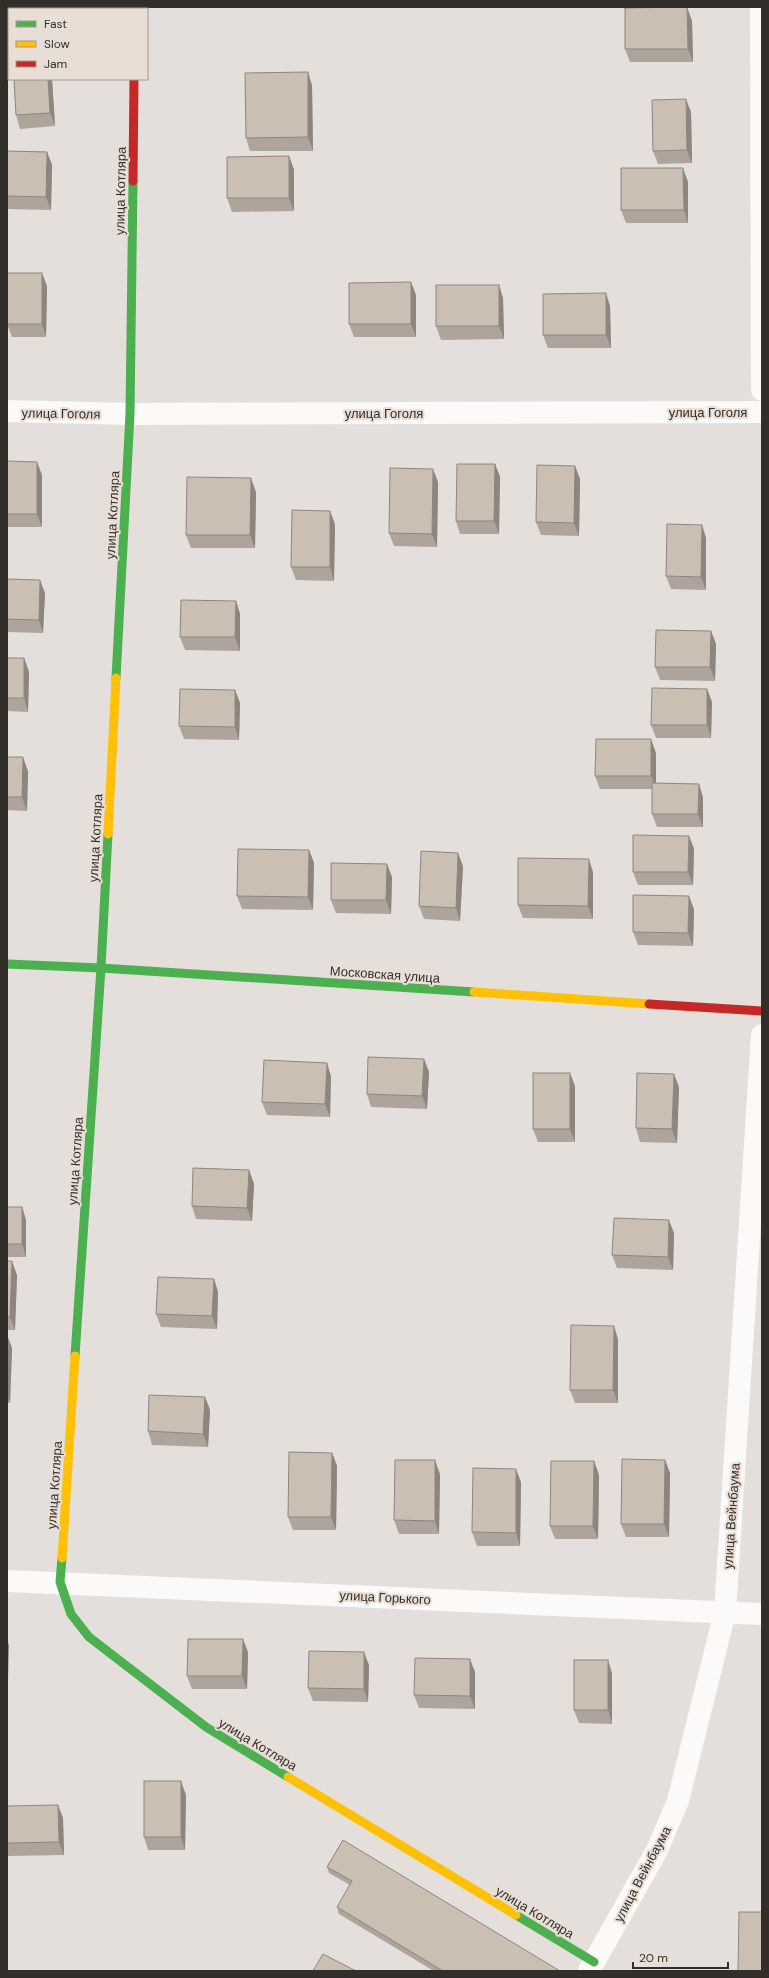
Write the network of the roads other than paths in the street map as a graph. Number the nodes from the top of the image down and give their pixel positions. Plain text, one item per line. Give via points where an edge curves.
1 (761, 7) edge
2 (134, 80) edge
3 (762, 390) edge
4 (7, 411) edge
5 (762, 412) edge
6 (130, 414) junction
7 (7, 964) edge
8 (101, 968) junction
9 (762, 1011) edge
10 (762, 1035) edge
11 (7, 1580) edge
12 (60, 1582) junction
13 (724, 1612) junction
14 (762, 1614) edge
15 (591, 1967) edge

1 - 3 street
2 - 6 street, улица Котляра
4 - 6 street, улица Гоголя
5 - 6 street, улица Гоголя
6 - 8 street, улица Котляра
7 - 8 street, Московская улица
8 - 9 street, Московская улица
8 - 12 street, улица Котляра
10 - 13 street, улица Вейнбаума
11 - 12 street, улица Горького
12 - 13 street, улица Горького
12 - 15 street, улица Котляра via 71,1614 89,1637 206,1727
13 - 14 street, улица Горького
13 - 15 street, улица Вейнбаума via 678,1801 657,1850

